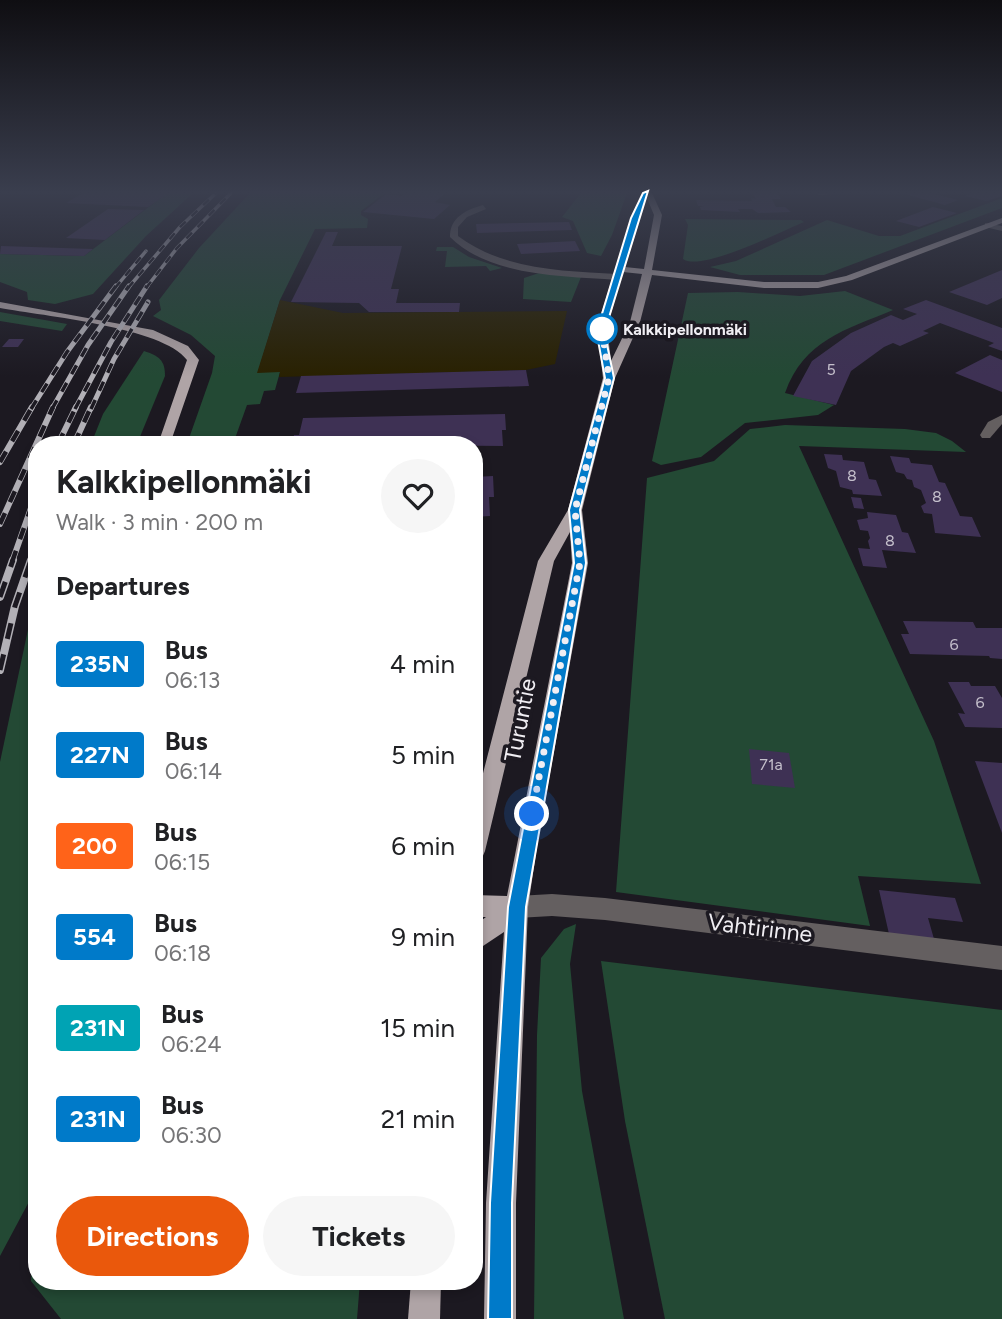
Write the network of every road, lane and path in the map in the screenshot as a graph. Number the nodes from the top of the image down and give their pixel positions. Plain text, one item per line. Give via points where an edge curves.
1 (481, 255) edge
2 (624, 255) edge
3 (651, 255) edge
4 (910, 255) edge
5 (618, 274) junction
6 (647, 276) junction
7 (0, 300) edge
8 (6, 306) edge
9 (609, 378) junction
10 (1002, 419) edge
11 (986, 435) dead end
12 (167, 436) edge
13 (575, 510) junction
14 (483, 814) edge
15 (483, 906) edge
16 (517, 907) junction
17 (483, 934) edge
18 (1002, 958) edge
19 (426, 1290) edge
20 (424, 1319) edge
21 (500, 1319) edge

1 - 5 street via 552,271
2 - 5 main road, Turuntie
3 - 6 main road, Turuntie
4 - 6 main road via 834,283 802,286
5 - 6 main road
5 - 9 main road, Turuntie via 601,335
6 - 9 main road, Turuntie via 635,321
7 - 8 main road
8 - 12 main road via 149,332 184,348 194,360
9 - 13 main road, Turuntie
10 - 11 street
13 - 14 main road, Turuntie via 545,561
13 - 16 main road, Turuntie via 580,563
15 - 16 main road
16 - 17 main road
16 - 18 street, Vahtirinne via 605,909
16 - 21 main road, Turuntie via 501,1203
19 - 20 main road

